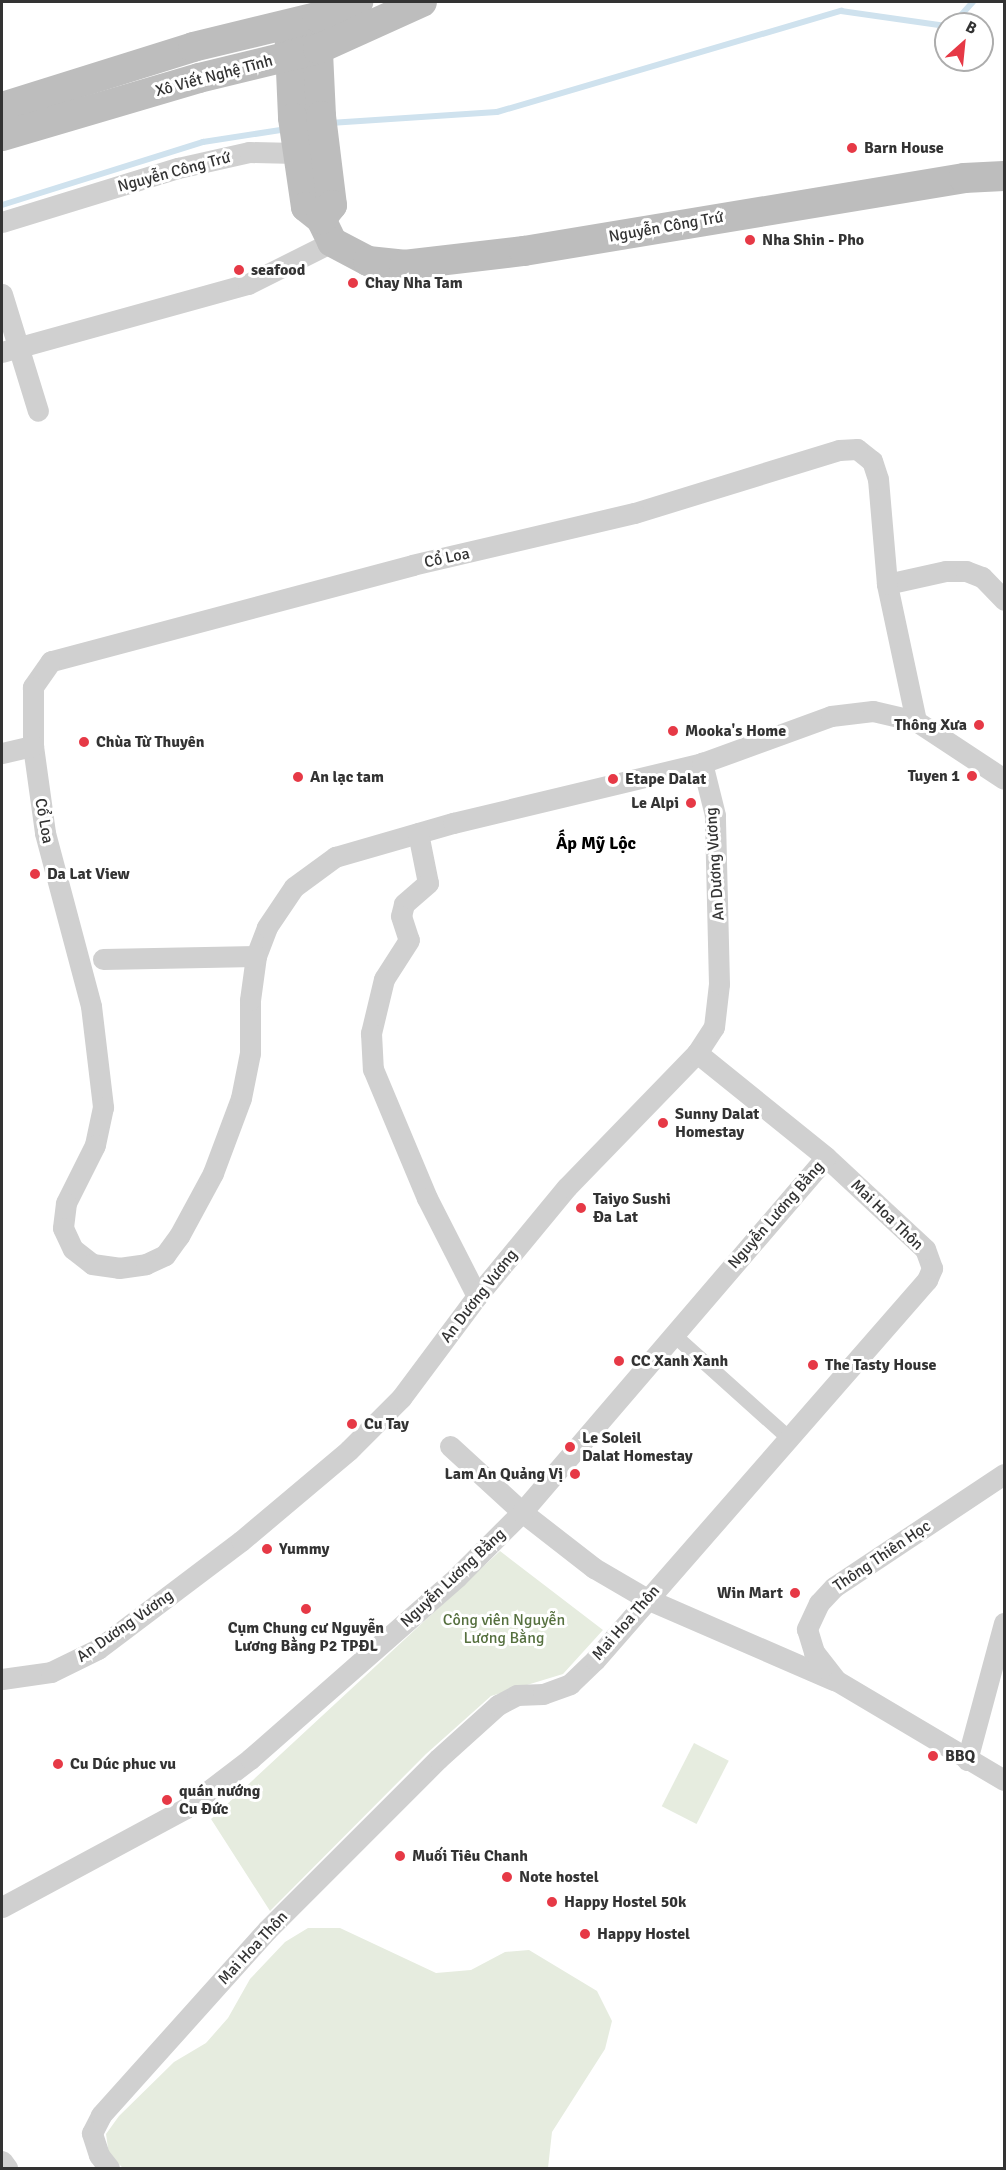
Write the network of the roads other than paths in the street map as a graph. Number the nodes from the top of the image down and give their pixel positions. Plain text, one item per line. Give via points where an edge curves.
1 (358, 2) edge
2 (422, 2) edge
3 (303, 21) junction
4 (304, 53) junction
5 (2, 107) edge
6 (2, 136) edge
7 (310, 152) junction
8 (1005, 176) edge
9 (2, 222) edge
10 (326, 230) junction
11 (2, 294) edge
12 (10, 350) edge
13 (38, 411) dead end
14 (887, 584) junction
15 (1005, 600) edge
16 (916, 721) junction
17 (33, 746) junction
18 (2, 753) edge
19 (702, 763) junction
20 (1005, 779) edge
21 (418, 833) junction
22 (256, 956) junction
23 (103, 959) dead end
24 (697, 1053) junction
25 (826, 1157) junction
26 (477, 1296) junction
27 (674, 1335) junction
28 (790, 1439) junction
29 (450, 1446) dead end
30 (1005, 1474) edge
31 (522, 1512) junction
32 (647, 1599) junction
33 (1005, 1623) edge
34 (2, 1679) edge
35 (837, 1681) junction
36 (967, 1760) junction
37 (1005, 1780) edge
38 (2, 1907) edge
39 (2, 2161) edge
40 (6, 2169) edge
41 (109, 2169) edge

1 - 3 main road, Xô Viết Nghệ Tĩnh
2 - 4 main road, Xô Viết Nghệ Tĩnh
3 - 4 main road
3 - 5 main road, Xô Viết Nghệ Tĩnh via 193,47
4 - 6 main road, Xô Viết Nghệ Tĩnh
4 - 7 main road
7 - 9 street, Nguyễn Công Trứ via 249,152 178,168
7 - 10 main road via 306,207
8 - 10 main road, Nguyễn Công Trứ via 964,178 524,250 428,262 368,261
10 - 12 street via 248,284
11 - 12 street
12 - 13 street
14 - 15 street via 946,571 966,571 982,578
14 - 16 street, Cổ Loa
14 - 17 street, Cổ Loa via 878,478 872,461 857,449 839,450 634,513 61,657 42,670 33,687
16 - 19 street, Cổ Loa via 873,711 831,716
16 - 20 street
17 - 18 street
17 - 22 street, Cổ Loa via 45,833 91,1006 102,1080 103,1107 95,1145 66,1203 63,1228 73,1249 92,1264 119,1268 146,1264 165,1255 213,1173 246,1076
19 - 21 street, Cổ Loa
19 - 24 street, An Dương Vương via 715,815 719,984 714,1027
21 - 22 street, Cổ Loa via 335,857 302,881 280,903
21 - 26 street via 428,883 404,904 401,916 409,940 384,979 371,1033 373,1069 427,1198
22 - 23 street
24 - 25 street, Mai Hoa Thôn
24 - 26 street, An Dương Vương via 567,1188
25 - 27 street, Nguyễn Lương Bằng
25 - 28 street, Mai Hoa Thôn via 925,1249 932,1268 927,1280
26 - 34 street, An Dương Vương via 400,1398 349,1450 241,1541 98,1649 51,1672
27 - 28 street
27 - 31 street, Nguyễn Lương Bằng
28 - 32 street, Mai Hoa Thôn
29 - 31 street
30 - 35 street, Thông Thiên Học via 844,1580 819,1603 807,1629 809,1642
31 - 32 street via 594,1568
31 - 38 street, Nguyễn Lương Bằng via 457,1577 250,1759 186,1808
32 - 35 street
32 - 41 street, Mai Hoa Thôn via 570,1684 543,1694 517,1695 498,1705 438,1759 267,1930 101,2115 92,2133 99,2155
33 - 36 street
35 - 36 street, Thông Thiên Học
36 - 37 street, Thông Thiên Học
39 - 40 street

